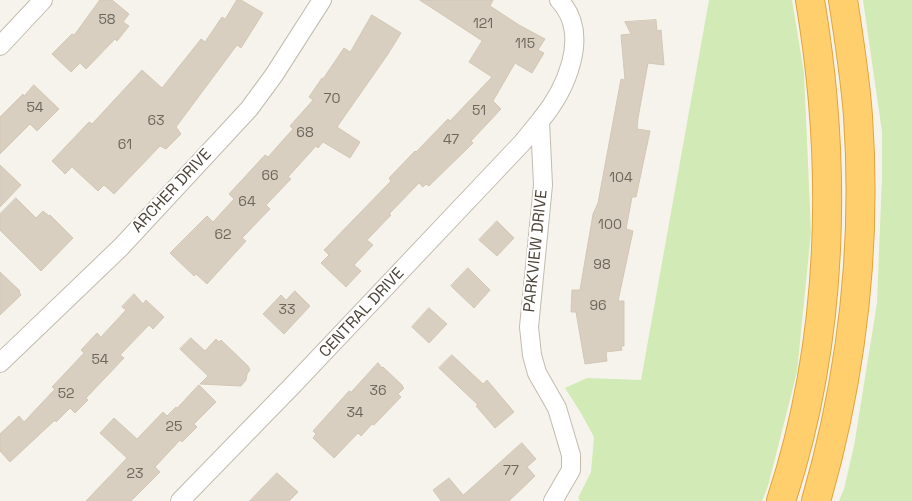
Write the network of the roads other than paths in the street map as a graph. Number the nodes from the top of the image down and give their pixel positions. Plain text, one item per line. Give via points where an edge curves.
1 (43, 0) edge
2 (322, 0) edge
3 (559, 0) edge
4 (810, 0) edge
5 (843, 0) edge
6 (0, 46) edge
7 (540, 121) junction
8 (0, 363) edge
9 (180, 501) edge
10 (553, 501) edge
11 (780, 501) edge
12 (816, 501) edge

1 - 6 street
2 - 8 street, ARCHER DRIVE via 249,109 120,246
3 - 7 street via 570,16 574,52 564,85
4 - 11 highway via 826,138 824,289 802,426
5 - 12 highway via 858,115 859,254 846,372
7 - 9 street, CENTRAL DRIVE
7 - 10 street, PARKVIEW DRIVE via 543,185 529,326 537,373 557,408 571,454 571,470

